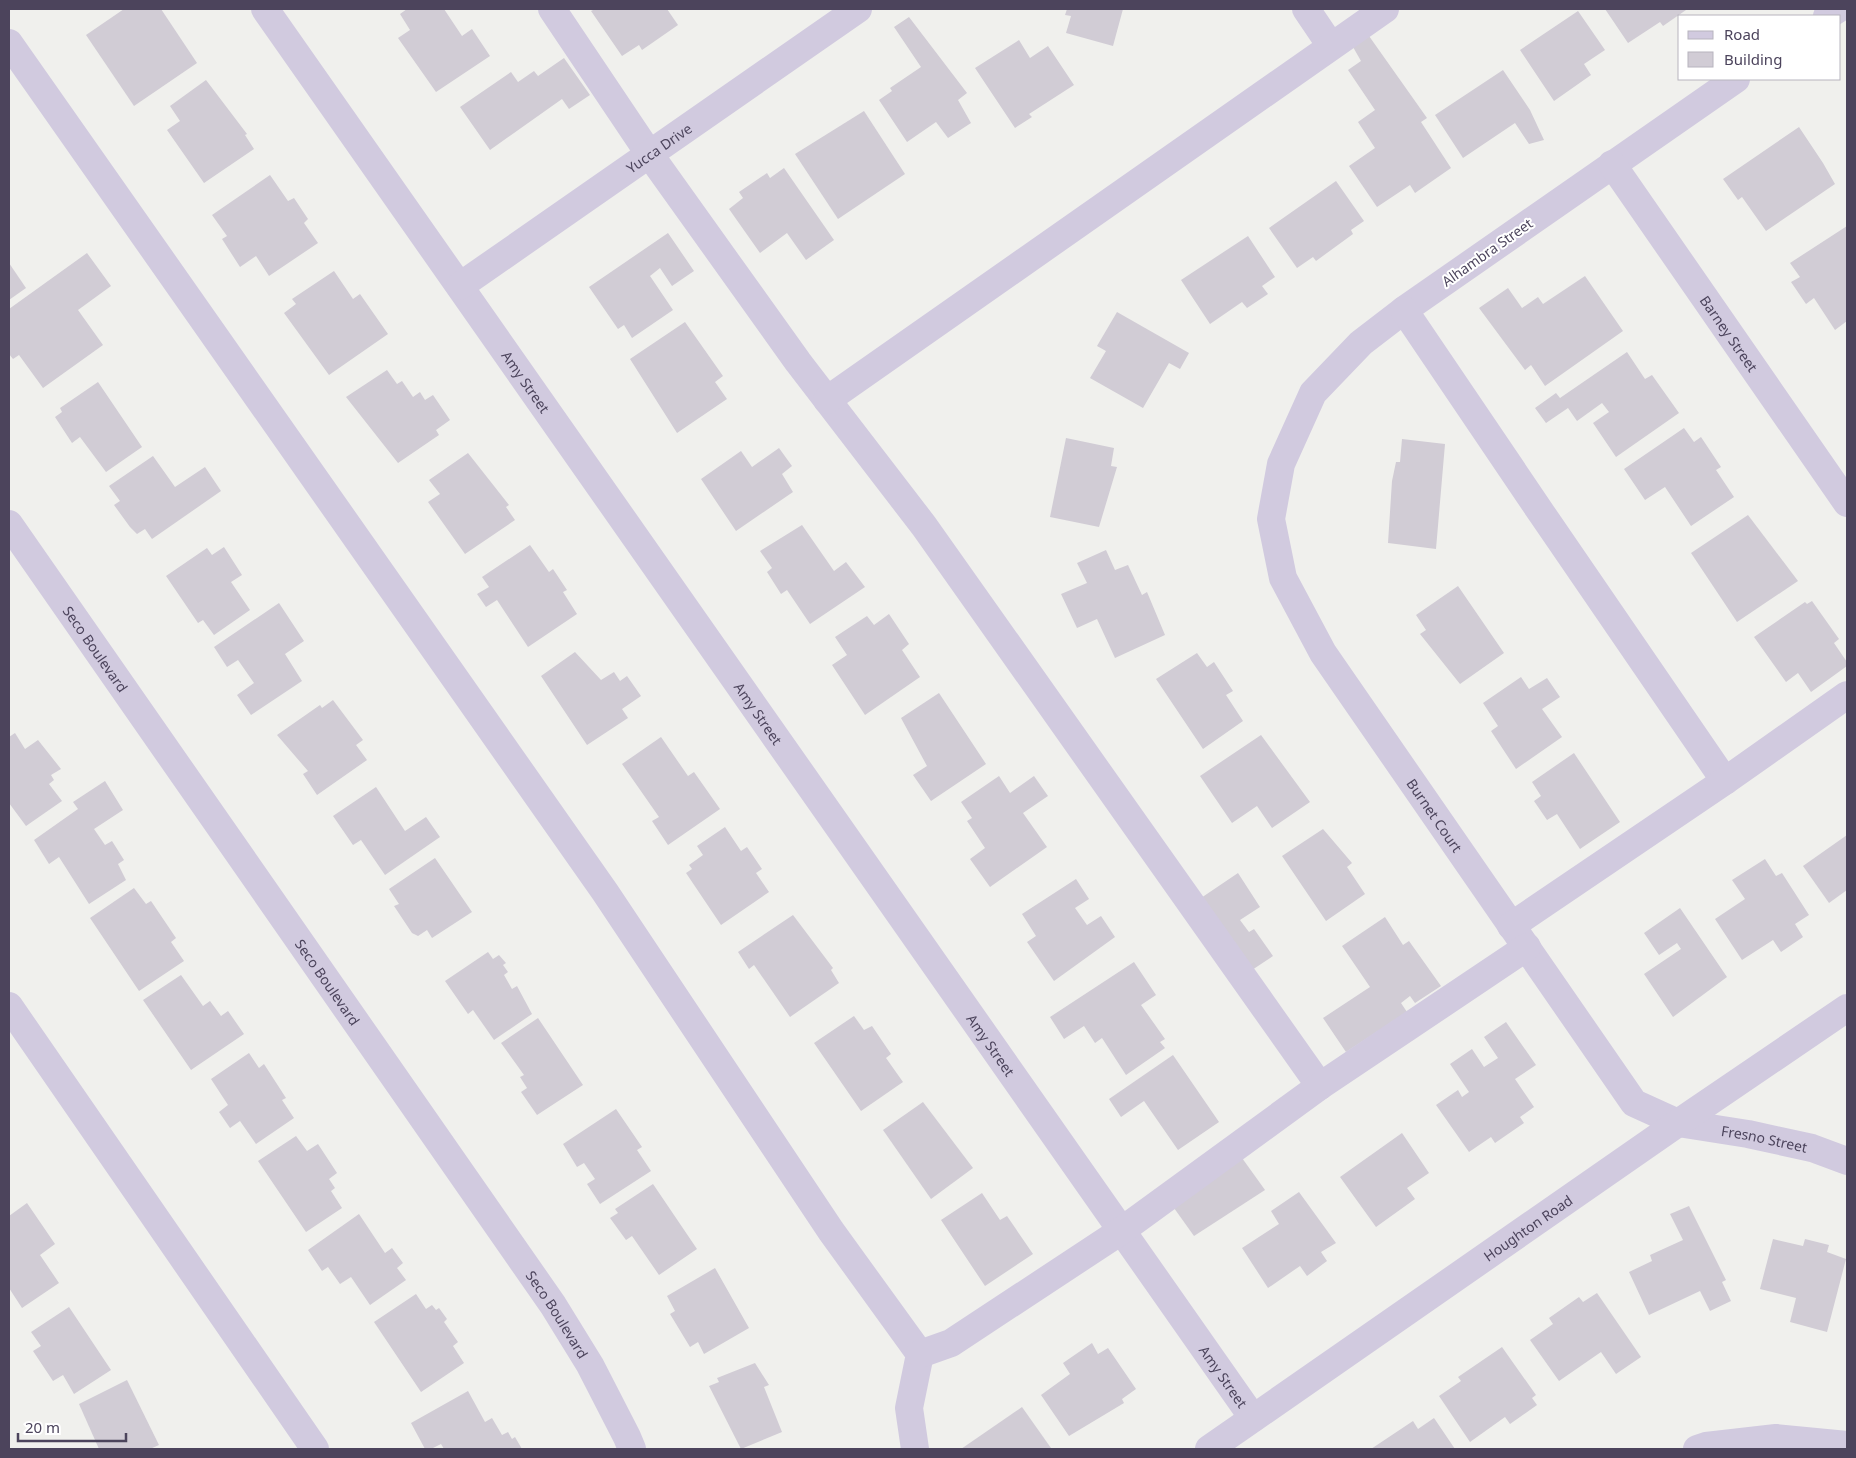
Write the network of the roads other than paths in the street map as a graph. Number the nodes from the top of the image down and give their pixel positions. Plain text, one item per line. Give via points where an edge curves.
1 (265, 9) edge
2 (552, 9) edge
3 (858, 9) edge
4 (1306, 9) edge
5 (1385, 9) edge
6 (9, 43) edge
7 (1331, 46) junction
8 (1735, 80) edge
9 (650, 155) junction
10 (1612, 164) junction
11 (460, 286) junction
12 (1404, 310) junction
13 (827, 400) junction
14 (1282, 464) joint
15 (1847, 503) edge
16 (9, 524) edge
17 (1847, 695) edge
18 (1725, 781) junction
19 (1511, 926) junction
20 (1526, 947) junction
21 (9, 1006) edge
22 (1847, 1008) edge
23 (1320, 1086) junction
24 (1678, 1122) junction
25 (1847, 1161) edge
26 (1121, 1231) junction
27 (920, 1354) junction
28 (1253, 1418) junction
29 (1847, 1445) edge
30 (315, 1449) edge
31 (632, 1449) edge
32 (915, 1449) edge
33 (1208, 1449) edge
34 (1697, 1449) edge

1 - 11 street, Amy Street
2 - 9 street
3 - 9 street, Yucca Drive
4 - 7 street
5 - 7 street
6 - 27 street via 605,892 831,1231
7 - 13 street
8 - 10 street, Alhambra Street
9 - 11 street, Yucca Drive
9 - 13 street
10 - 12 street, Alhambra Street
10 - 15 street, Barney Street
11 - 26 street, Amy Street
12 - 14 street, Alhambra Street via 1361,343 1313,393
12 - 18 street
13 - 23 street via 924,526
14 - 19 street, Burnet Court via 1271,519 1283,578 1323,653
16 - 31 street, Seco Boulevard via 553,1305 590,1365
17 - 18 street
18 - 19 street
19 - 20 street, Burnet Court
20 - 23 street
20 - 24 street, Burnet Court via 1634,1103
21 - 30 street
22 - 24 street, Houghton Road
23 - 26 street
24 - 25 street, Fresno Street via 1812,1148
24 - 28 street, Houghton Road
26 - 27 street via 950,1343
26 - 28 street, Amy Street
27 - 32 street via 909,1408
28 - 33 street, Houghton Road
29 - 34 street via 1776,1438

